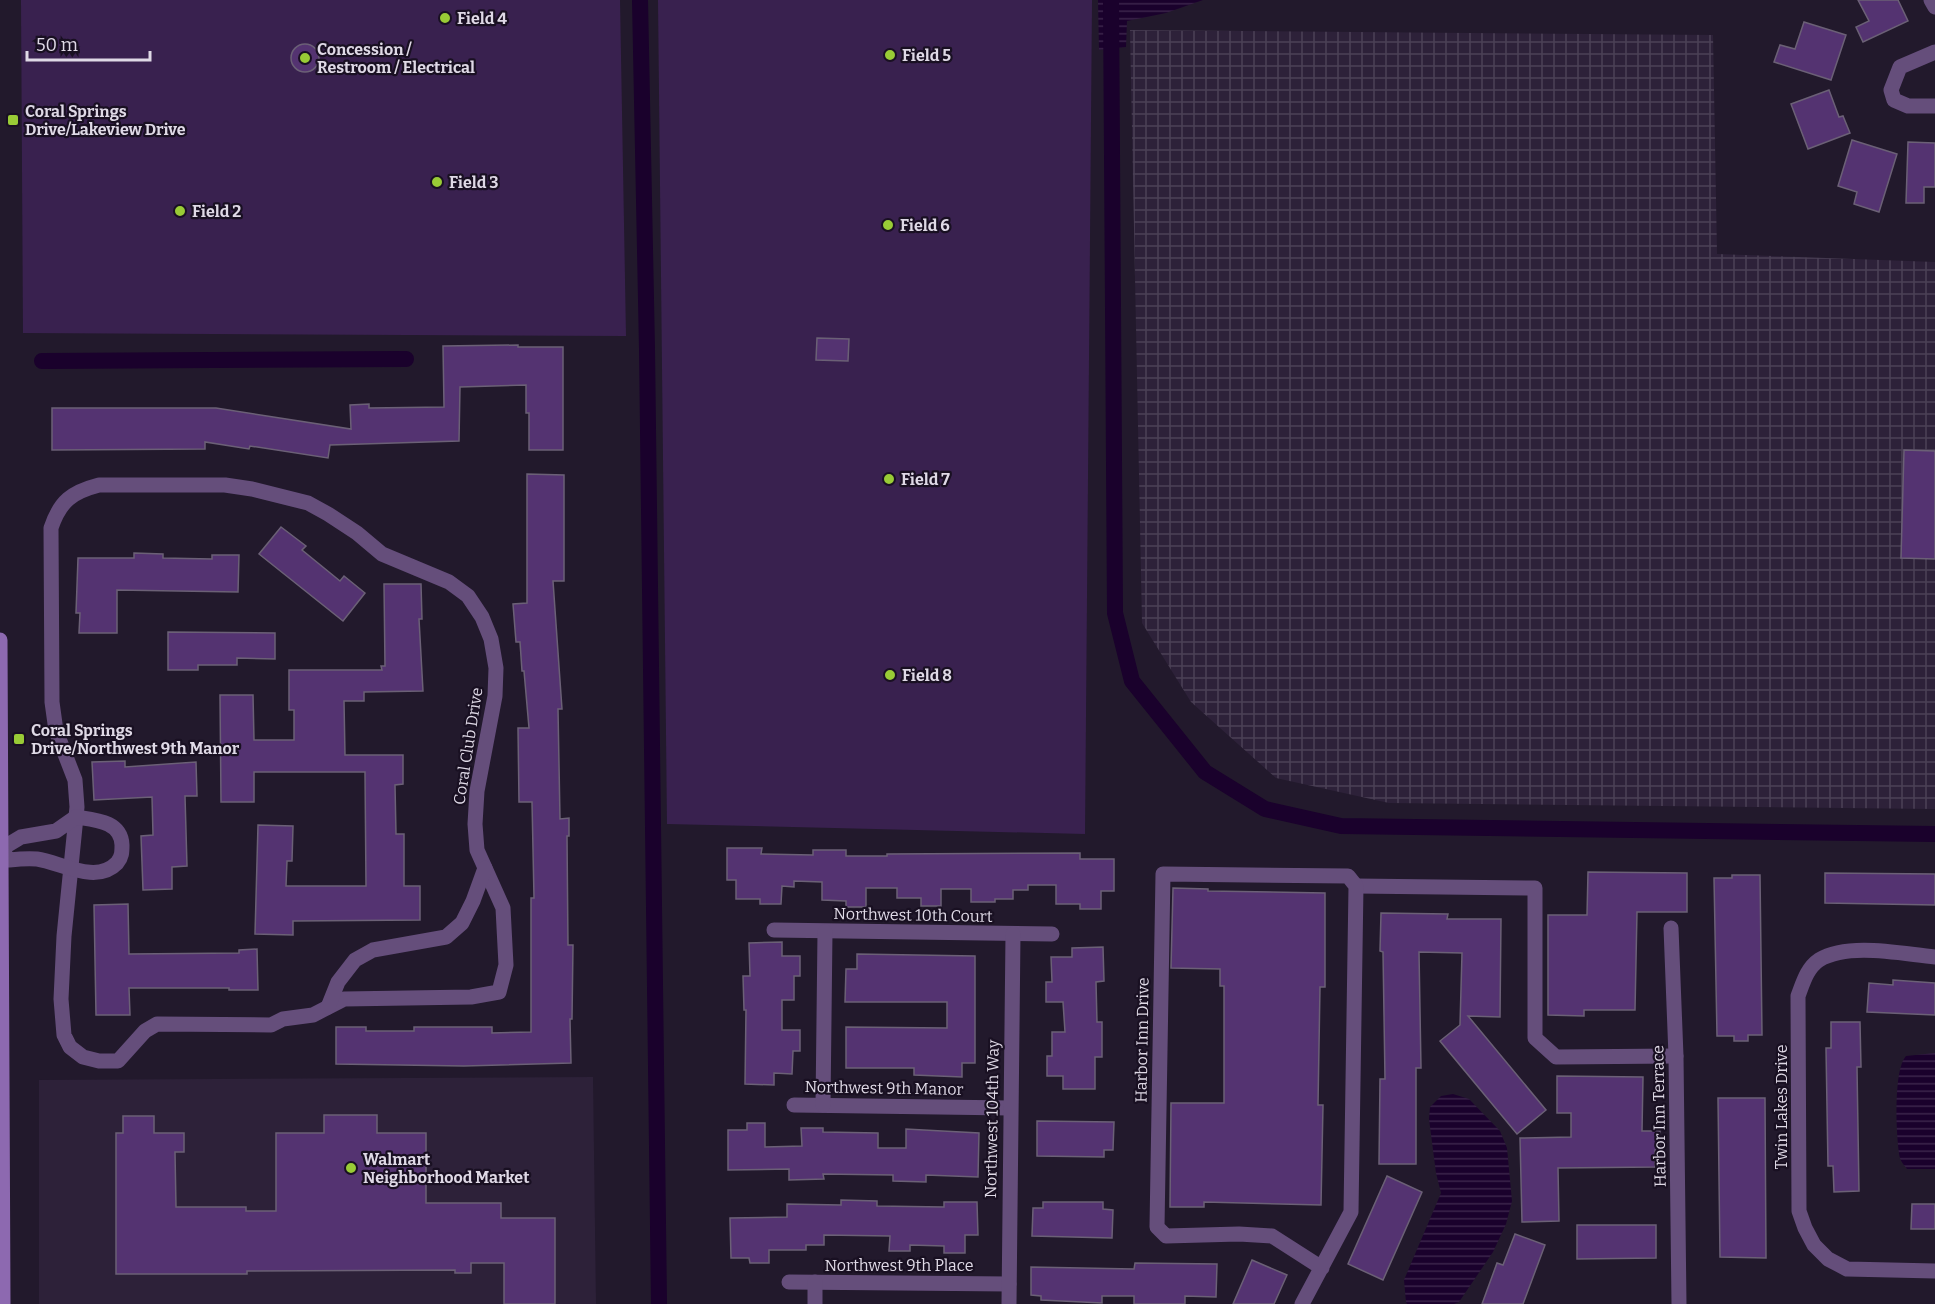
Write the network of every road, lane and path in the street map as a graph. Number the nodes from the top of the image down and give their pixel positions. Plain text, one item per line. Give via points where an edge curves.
1 (1931, 0) edge
2 (1935, 7) edge
3 (1935, 52) edge
4 (1935, 106) edge
5 (0, 640) edge
6 (76, 817) junction
7 (1, 849) edge
8 (485, 868) junction
9 (70, 869) junction
10 (1356, 886) junction
11 (1671, 928) dead end
12 (774, 930) dead end
13 (825, 932) junction
14 (1013, 934) junction
15 (1052, 934) dead end
16 (1935, 957) edge
17 (328, 1007) junction
18 (1676, 1056) junction
19 (794, 1105) dead end
20 (823, 1105) junction
21 (1010, 1108) junction
22 (1322, 1268) junction
23 (1935, 1271) edge
24 (789, 1282) dead end
25 (815, 1282) junction
26 (1009, 1284) junction
27 (3, 1304) edge
28 (815, 1304) edge
29 (1009, 1304) edge
30 (1302, 1304) edge
31 (1679, 1304) edge

1 - 2 street
3 - 4 street via 1900,66 1891,90 1894,100 1908,106
5 - 7 main road
6 - 7 street via 56,831 21,837
6 - 8 street, Coral Club Drive via 75,780 56,731 52,702 51,528 56,513 80,490 99,485 225,485 308,503 357,533 382,554 449,582 468,596 491,639 496,668 495,696 477,791 477,850
6 - 9 street, Coral Club Drive
6 - 9 street via 115,828 122,839 123,854 117,864 105,869
7 - 9 street via 9,860 38,859
7 - 27 main road
8 - 17 street via 462,923 446,937 374,950 355,960 338,982
8 - 17 street, Coral Club Drive via 503,908 506,965 499,992 471,997 344,999
9 - 17 street, Coral Club Drive via 62,1008 64,1035 70,1047 83,1058 118,1061 145,1031 157,1024 271,1025 313,1015
10 - 18 street, Harbor Inn Drive via 1535,888 1535,1038 1556,1057
10 - 22 street via 1351,1212
10 - 22 street, Harbor Inn Drive via 1348,876 1163,874 1157,1227 1166,1236 1272,1236
11 - 18 street, Harbor Inn Terrace
12 - 13 street, Northwest 10th Court
13 - 14 street, Northwest 10th Court
13 - 20 street
14 - 15 street, Northwest 10th Court
14 - 21 street, Northwest 104th Way
16 - 23 street, Twin Lakes Drive via 1861,950 1840,952 1819,960 1806,975 1798,1008 1799,1211 1805,1228 1828,1259 1847,1269
18 - 31 street, Harbor Inn Terrace
19 - 20 street, Northwest 9th Manor
20 - 21 street, Northwest 9th Manor
21 - 26 street, Northwest 104th Way
22 - 30 street
24 - 25 street, Northwest 9th Place
25 - 26 street, Northwest 9th Place
25 - 28 street
26 - 29 street, Northwest 104th Way

